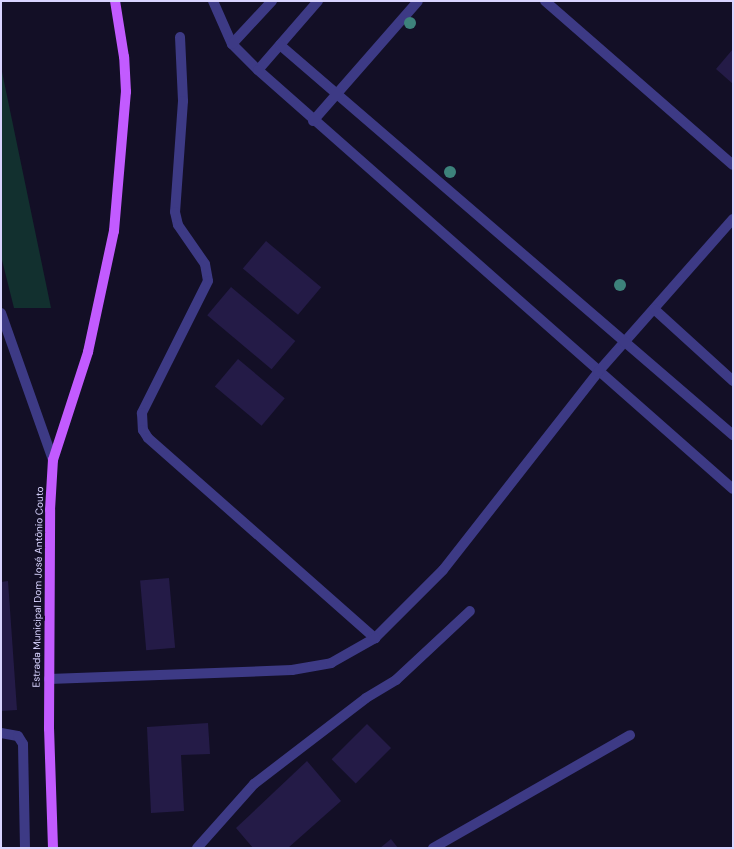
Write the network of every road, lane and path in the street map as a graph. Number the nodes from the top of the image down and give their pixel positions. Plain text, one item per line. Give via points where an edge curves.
1 (114, 1) edge
2 (213, 1) edge
3 (272, 1) edge
4 (318, 1) edge
5 (418, 1) edge
6 (545, 1) edge
7 (180, 37) dead end
8 (232, 44) junction
9 (280, 45) junction
10 (258, 70) junction
11 (335, 94) junction
12 (313, 121) junction
13 (733, 165) edge
14 (733, 219) edge
15 (654, 309) junction
16 (1, 313) edge
17 (626, 340) junction
18 (598, 372) junction
19 (733, 381) edge
20 (733, 435) edge
21 (53, 460) junction
22 (733, 489) edge
23 (470, 611) dead end
24 (375, 638) junction
25 (49, 679) junction
26 (1, 733) edge
27 (630, 735) dead end
28 (25, 848) edge
29 (53, 848) edge
30 (197, 848) edge
31 (433, 848) edge

1 - 21 main road, Estrada Municipal Dom José Antônio Couto via 124,57 126,92 114,231 92,340
2 - 8 street
3 - 8 street
4 - 9 street
5 - 11 street
6 - 13 street
7 - 24 street via 182,102 175,212 178,225 204,264 208,281 142,413 143,430 148,438
8 - 10 street
9 - 10 street
9 - 11 street
10 - 12 street
11 - 12 street
11 - 17 street
12 - 18 street
14 - 15 street
15 - 17 street
15 - 19 street
16 - 21 street
17 - 18 street
17 - 20 street
18 - 22 street
18 - 24 street via 443,570
21 - 25 main road, Estrada Municipal Dom José Antônio Couto via 50,510
23 - 30 street via 396,680 366,698 254,784
24 - 25 street via 331,663 292,670
25 - 29 main road, Estrada Municipal Dom José Antônio Couto
26 - 28 street via 18,736 23,744
27 - 31 street

